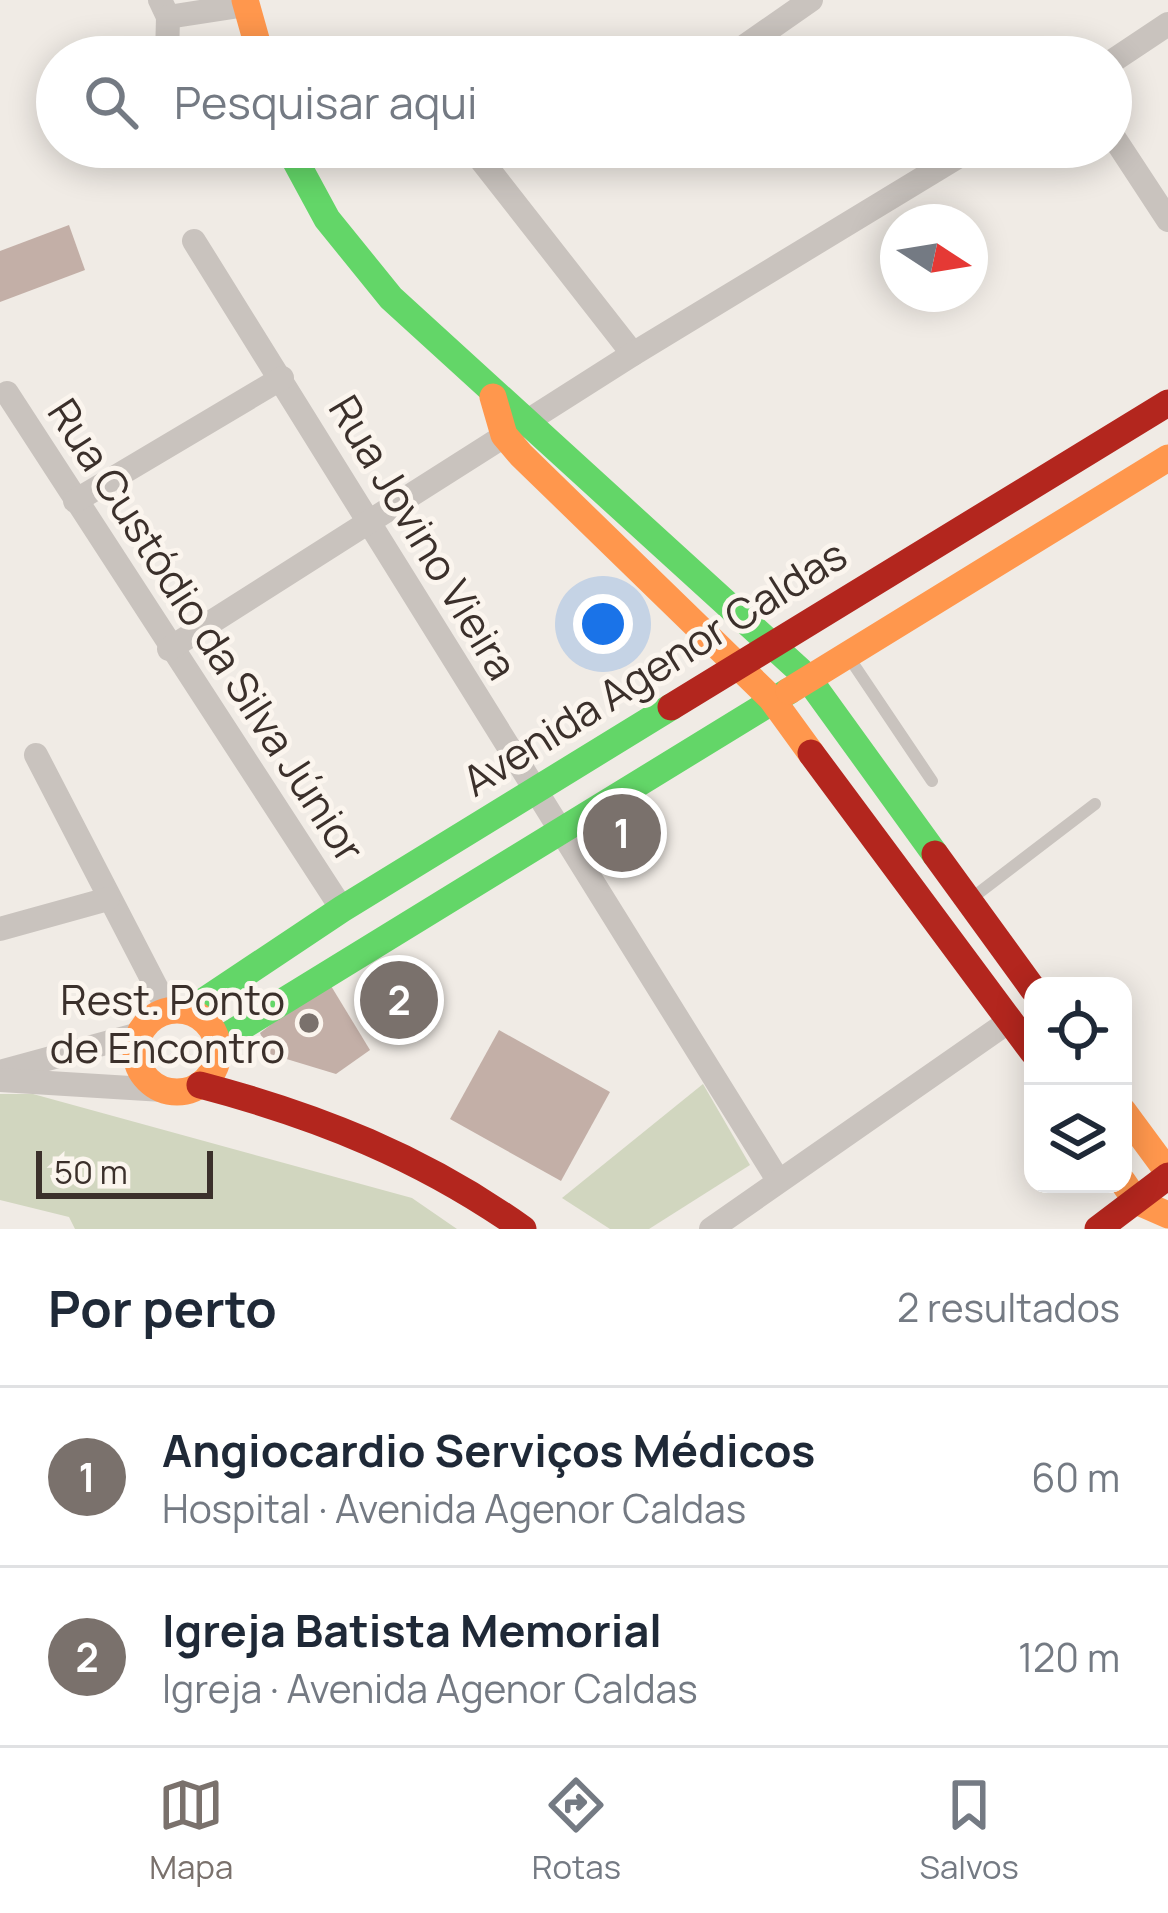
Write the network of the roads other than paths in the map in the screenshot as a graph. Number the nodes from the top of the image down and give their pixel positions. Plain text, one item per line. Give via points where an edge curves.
1 (811, 0) edge
2 (245, 3) edge
3 (164, 8) edge
4 (1168, 23) edge
5 (255, 36) edge
6 (759, 36) edge
7 (1132, 48) edge
8 (1132, 166) edge
9 (299, 168) edge
10 (487, 168) edge
11 (939, 168) edge
12 (1168, 220) edge
13 (194, 241) dead end
14 (633, 354) junction
15 (282, 378) junction
16 (7, 393) dead end
17 (493, 397) junction
18 (1168, 403) edge
19 (530, 419) junction
20 (504, 435) junction
21 (1168, 458) edge
22 (1037, 482) junction
23 (75, 501) junction
24 (366, 523) junction
25 (1059, 524) junction
26 (770, 643) junction
27 (169, 649) junction
28 (846, 652) junction
29 (734, 666) junction
30 (807, 677) junction
31 (770, 698) junction
32 (36, 755) dead end
33 (932, 781) dead end
34 (533, 790) junction
35 (1095, 804) dead end
36 (558, 829) junction
37 (108, 899) junction
38 (970, 901) junction
39 (342, 909) junction
40 (0, 928) edge
41 (1024, 977) edge
42 (178, 1011) junction
43 (1010, 1020) junction
44 (139, 1034) junction
45 (1024, 1039) edge
46 (218, 1042) junction
47 (0, 1076) edge
48 (200, 1085) junction
49 (163, 1090) junction
50 (1132, 1124) edge
51 (1168, 1174) edge
52 (778, 1180) junction
53 (1132, 1190) edge
54 (1132, 1192) edge
55 (1128, 1193) edge
56 (1168, 1215) edge
57 (523, 1229) edge
58 (711, 1229) edge
59 (1098, 1229) edge

1 - 6 street
2 - 3 street
2 - 5 street
4 - 7 street
8 - 12 street
9 - 17 street via 322,213 371,273
10 - 14 street
11 - 14 street
13 - 15 street, Rua Jovino Vieira
14 - 19 street
15 - 23 street
15 - 24 street, Rua Jovino Vieira
16 - 23 street, Rua Custódio da Silva Júnior
17 - 19 street
17 - 20 street
18 - 22 street, Avenida Agenor Caldas
19 - 20 street
19 - 26 street
20 - 24 street
20 - 29 street
21 - 25 street, Avenida Agenor Caldas
22 - 25 street
22 - 26 street, Avenida Agenor Caldas
23 - 27 street, Rua Custódio da Silva Júnior
24 - 27 street
24 - 34 street, Rua Jovino Vieira
25 - 28 street, Avenida Agenor Caldas
26 - 29 street, Avenida Agenor Caldas
26 - 30 street
27 - 39 street, Rua Custódio da Silva Júnior
28 - 30 street, Avenida Agenor Caldas
28 - 33 lane
29 - 31 street
29 - 34 street, Avenida Agenor Caldas
30 - 31 street, Avenida Agenor Caldas
30 - 38 street
31 - 36 street, Avenida Agenor Caldas
31 - 43 street
32 - 37 street
34 - 36 street, Rua Jovino Vieira
34 - 39 street, Avenida Agenor Caldas
35 - 38 lane
36 - 46 street, Avenida Agenor Caldas
36 - 52 street, Rua Jovino Vieira
37 - 40 street
37 - 42 street
38 - 41 street
39 - 42 street, Avenida Agenor Caldas
42 - 44 street via 150,1019
42 - 46 street via 207,1022
43 - 45 street
43 - 52 street
44 - 47 street
44 - 49 street via 136,1057
46 - 48 street via 215,1066
47 - 49 street
48 - 49 street
48 - 57 street via 299,1109 394,1146
50 - 51 street
51 - 53 street
52 - 58 street
54 - 56 street
55 - 59 street

